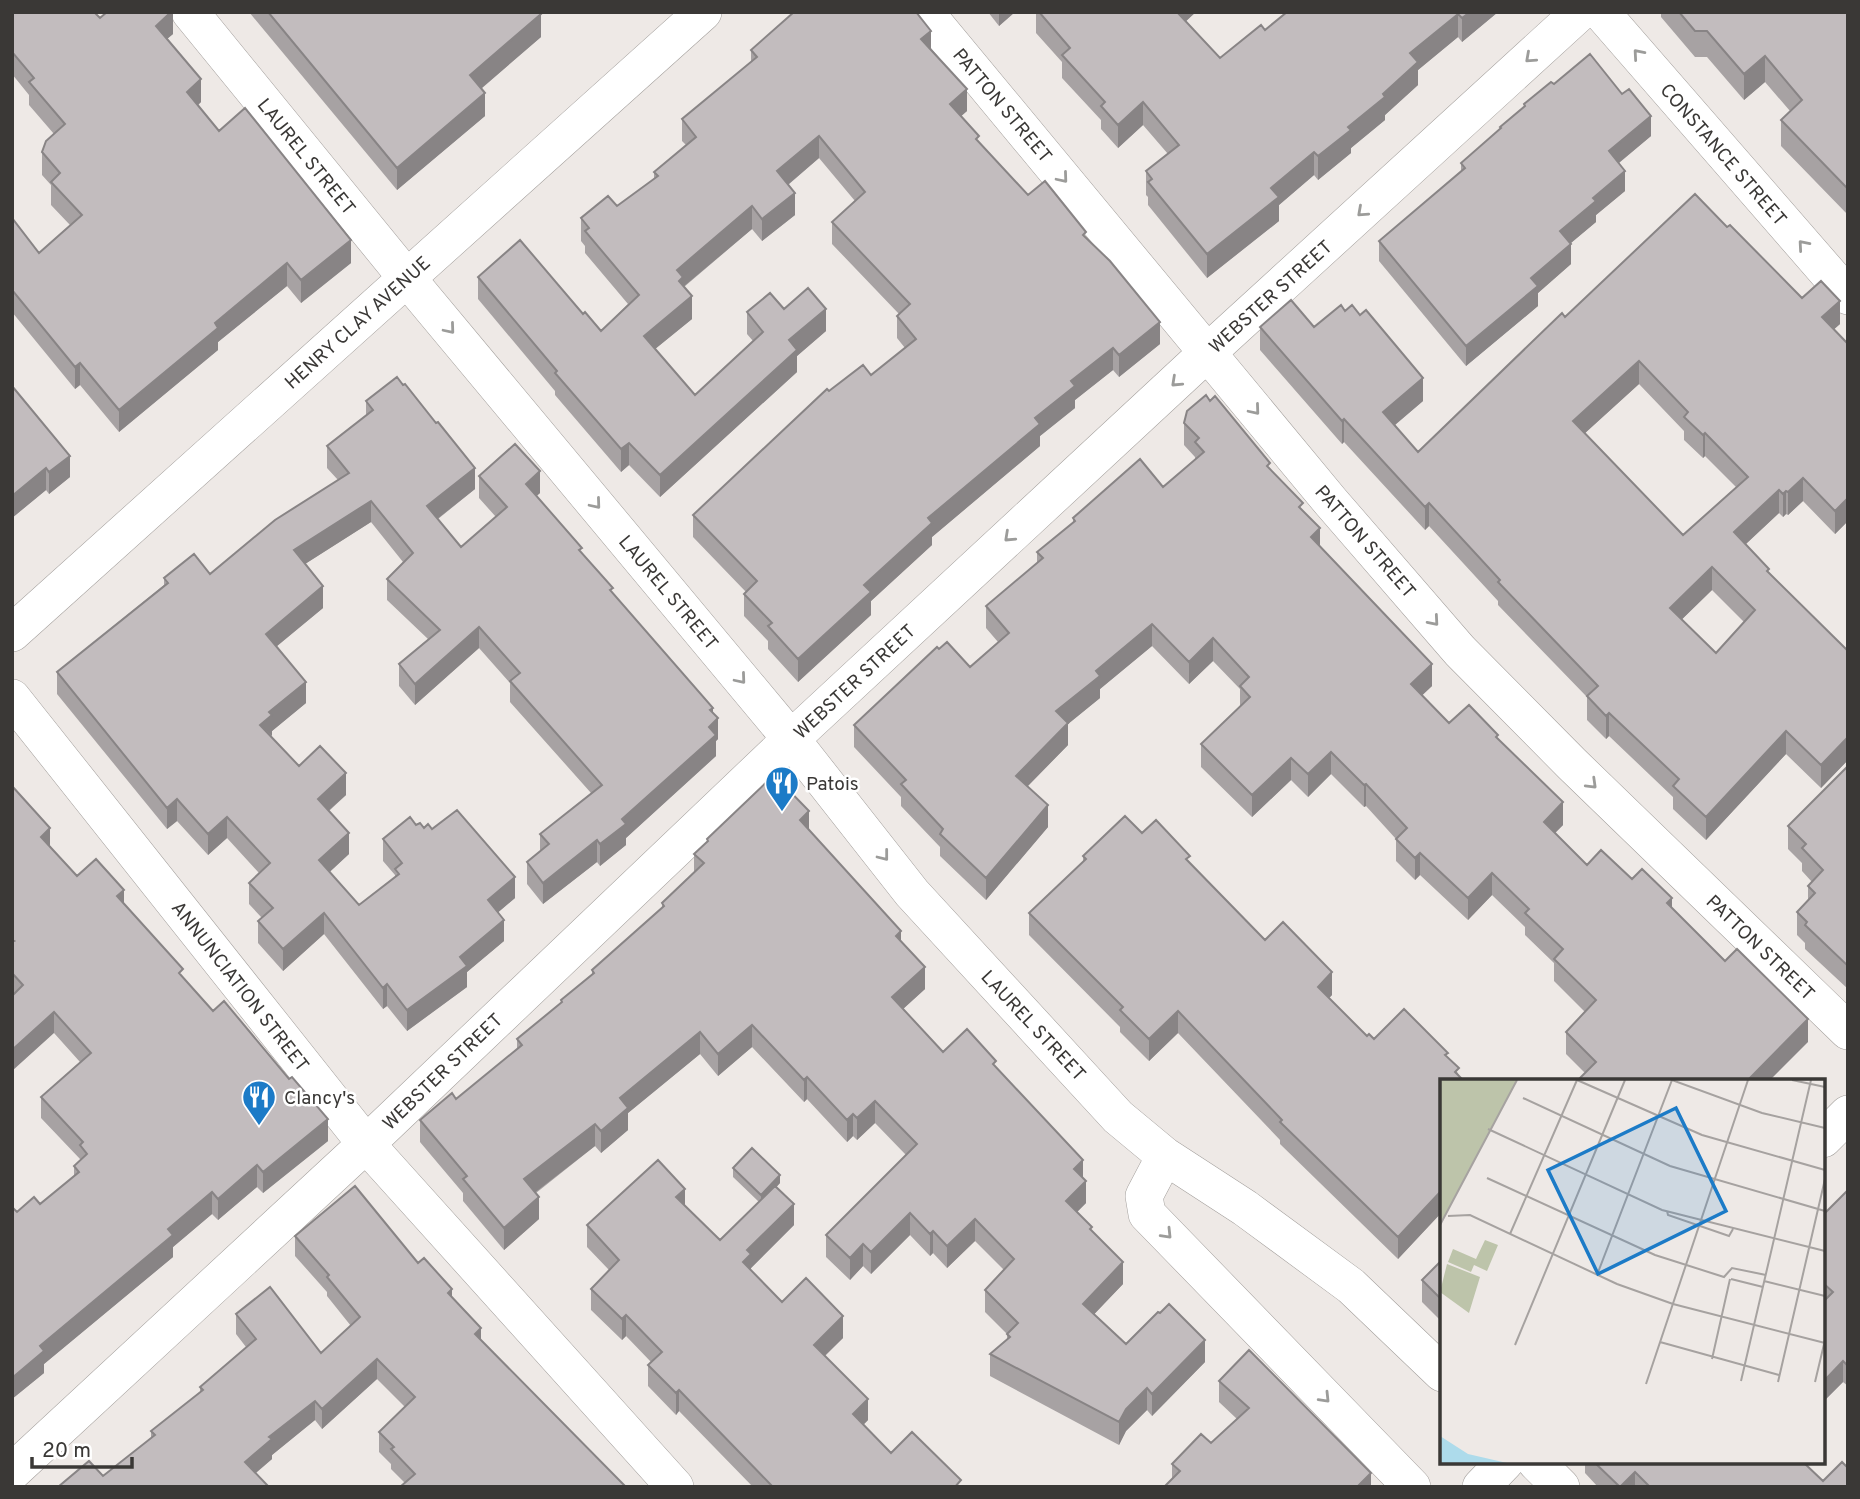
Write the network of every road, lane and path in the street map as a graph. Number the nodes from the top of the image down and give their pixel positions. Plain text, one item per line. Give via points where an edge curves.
1 (190, 12) edge
2 (703, 12) edge
3 (925, 12) edge
4 (1580, 12) edge
5 (1601, 12) edge
6 (406, 277) junction
7 (1848, 296) edge
8 (1208, 352) junction
9 (12, 632) edge
10 (12, 698) edge
11 (791, 739) junction
12 (1848, 1031) edge
13 (1848, 1114) edge
14 (1825, 1137) edge
15 (366, 1144) junction
16 (1166, 1156) junction
17 (1440, 1371) edge
18 (1503, 1464) edge
19 (1538, 1464) edge
20 (12, 1472) edge
21 (675, 1487) edge
22 (1412, 1487) edge
23 (1481, 1487) edge
24 (1561, 1487) edge

1 - 6 street, LAUREL STREET
2 - 6 street, HENRY CLAY AVENUE
3 -> 8 street, PATTON STREET
4 -> 8 street, WEBSTER STREET
7 -> 5 street, CONSTANCE STREET
6 - 9 street, HENRY CLAY AVENUE
6 -> 11 street, LAUREL STREET
8 -> 11 street, WEBSTER STREET
8 -> 12 street, PATTON STREET via 1460,651
10 - 15 street, ANNUNCIATION STREET
11 - 15 street, WEBSTER STREET
11 -> 16 street, LAUREL STREET via 912,893 1118,1117
13 - 14 street
15 - 20 street, WEBSTER STREET
15 - 21 street, ANNUNCIATION STREET
16 - 17 street, LAUREL STREET via 1351,1286
16 -> 22 street via 1144,1196 1147,1214
18 - 23 street
19 - 24 street

